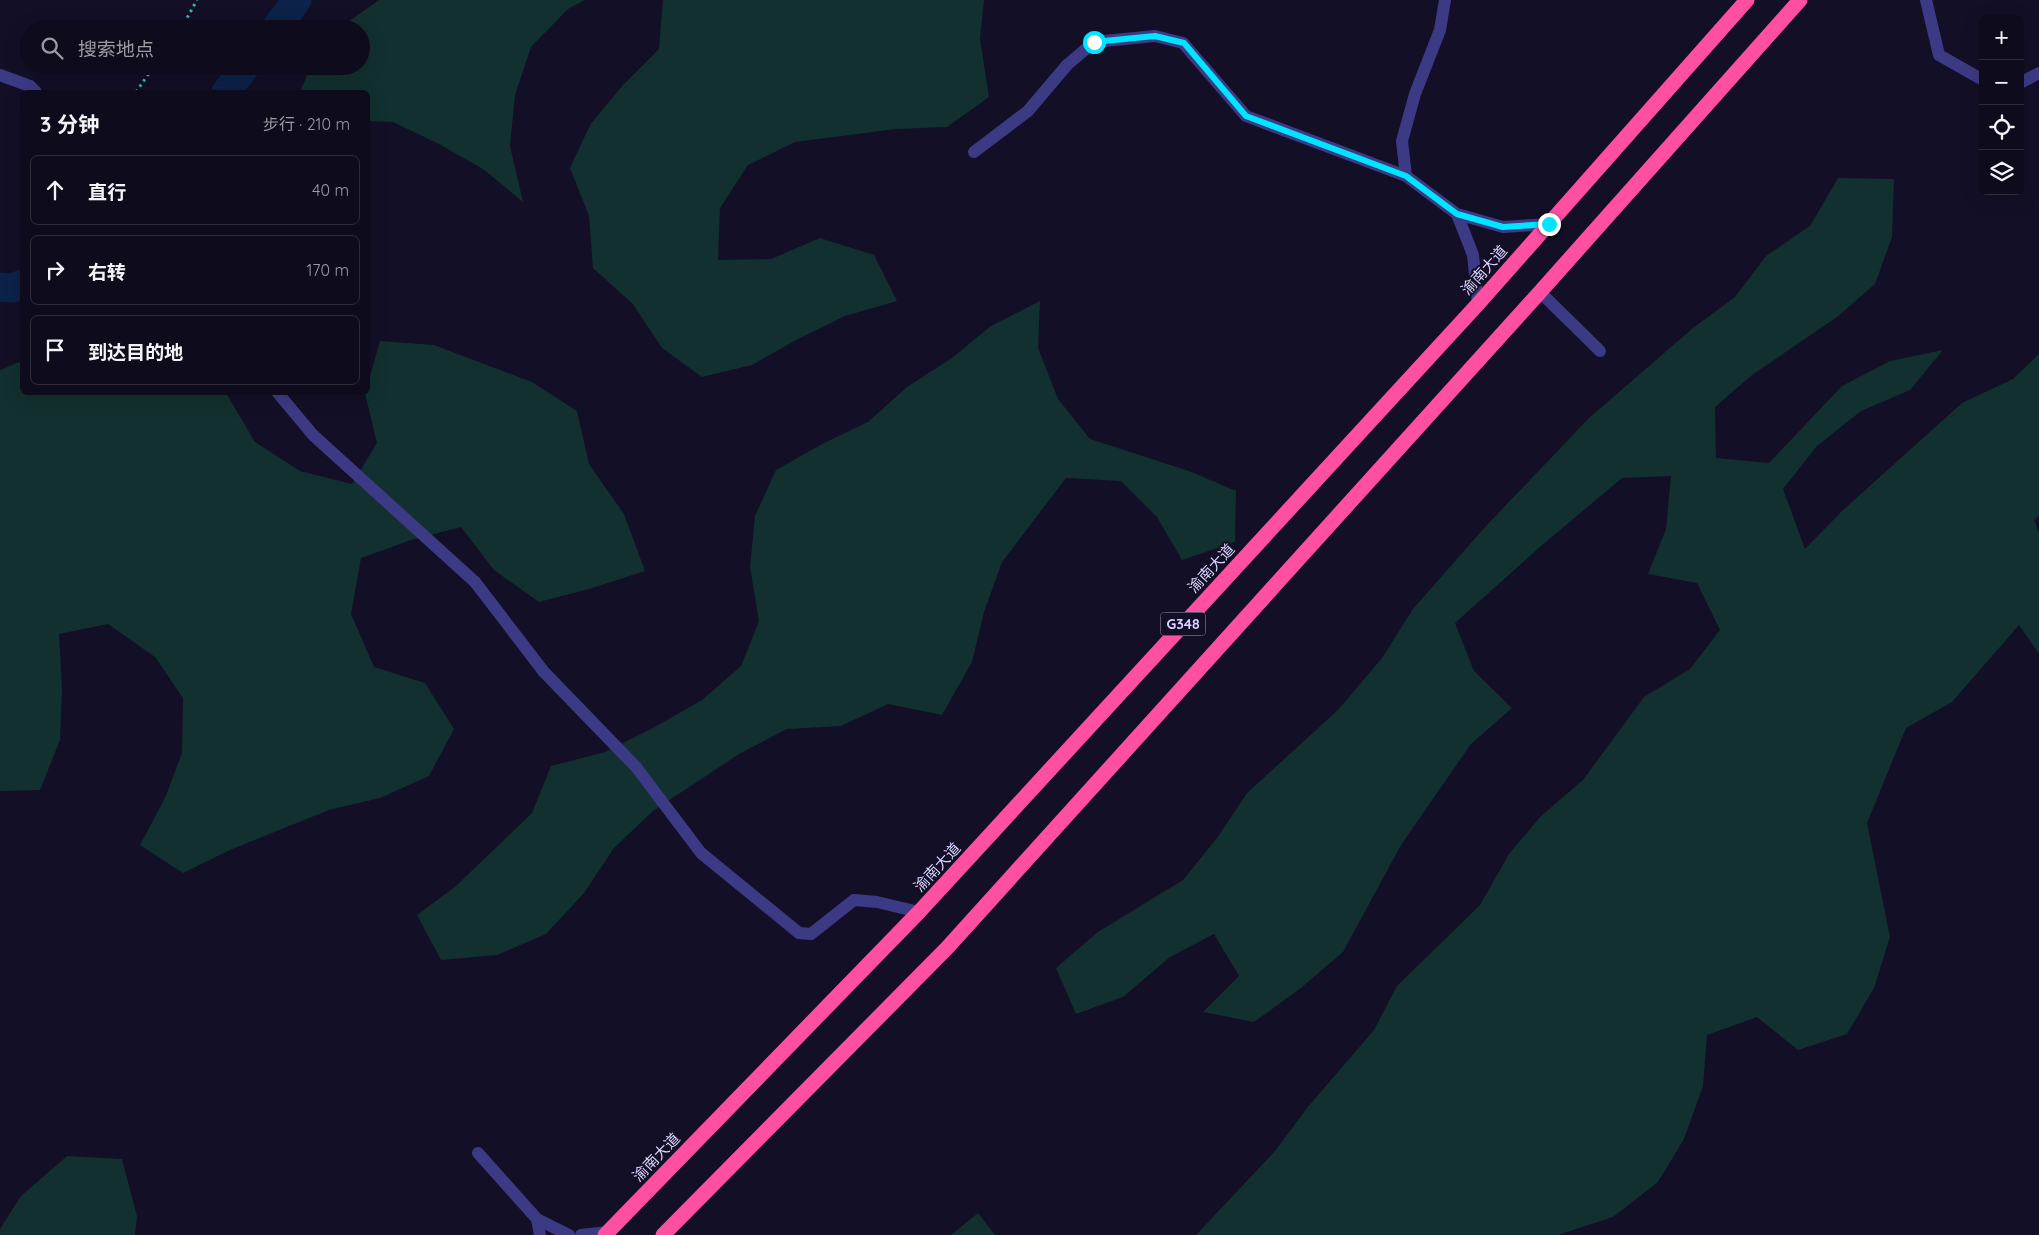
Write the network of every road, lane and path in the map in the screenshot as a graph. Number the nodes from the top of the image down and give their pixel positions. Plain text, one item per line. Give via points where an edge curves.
1 (197, 0) edge
2 (1444, 0) edge
3 (1747, 0) edge
4 (1800, 0) edge
5 (1926, 0) edge
6 (186, 20) edge
7 (0, 74) edge
8 (2039, 74) edge
9 (148, 75) edge
10 (1979, 78) edge
11 (2024, 82) edge
12 (34, 90) edge
13 (137, 90) edge
14 (974, 152) dead end
15 (1406, 176) junction
16 (1457, 214) junction
17 (1549, 224) junction
18 (1540, 292) junction
19 (1478, 304) junction
20 (1600, 351) dead end
21 (279, 395) edge
22 (919, 912) junction
23 (478, 1153) dead end
24 (537, 1218) junction
25 (606, 1234) edge
26 (540, 1235) edge
27 (569, 1235) edge
28 (581, 1235) edge
29 (663, 1235) edge

1 - 6 path
2 - 15 street via 1440,30 1415,94 1402,141
3 - 17 highway, 渝南大道 / G348
4 - 18 highway, G348
5 - 10 street via 1939,56
7 - 12 street
8 - 11 street
9 - 13 path
14 - 15 street via 1028,110 1067,66 1094,42 1155,36 1184,43 1246,116
15 - 16 street
16 - 17 street via 1503,227
16 - 19 street via 1473,255
17 - 19 highway, 渝南大道 / G348
18 - 20 street
18 - 29 highway, G348 via 947,948
19 - 22 highway, 渝南大道 / G348
21 - 22 street via 313,435 475,582 544,672 636,767 701,853 799,933 811,934 854,900
22 - 25 highway, 渝南大道 / G348
23 - 24 street
24 - 26 street
24 - 27 street
25 - 28 street

